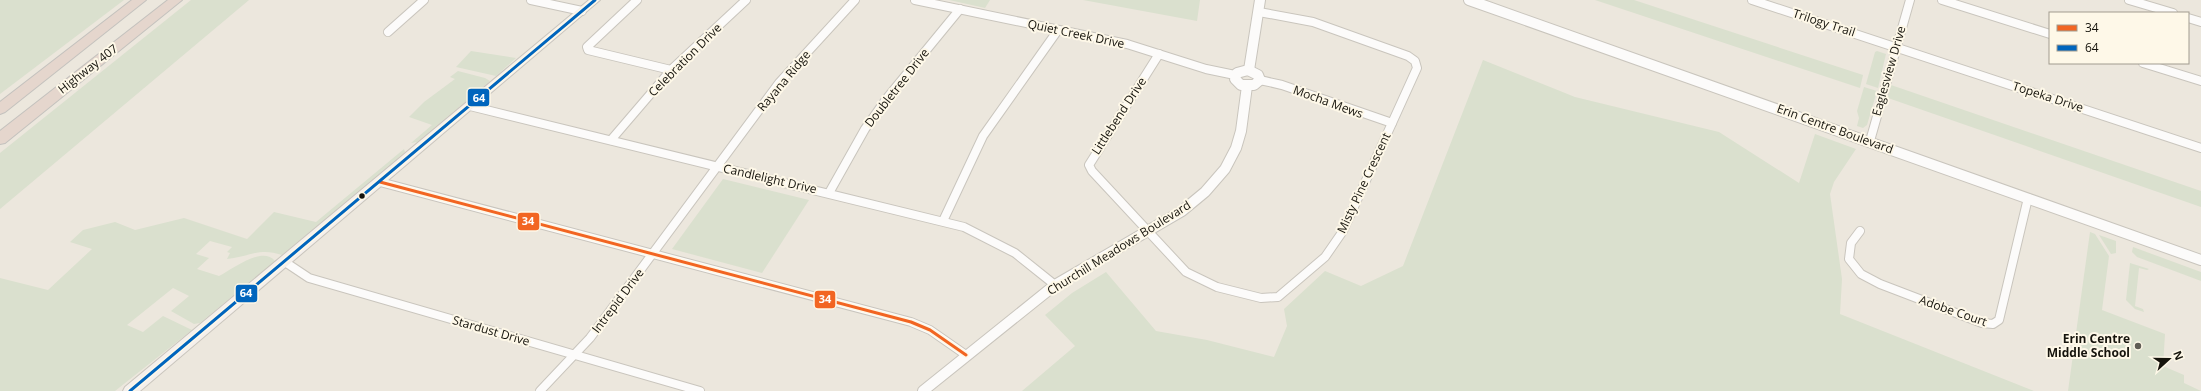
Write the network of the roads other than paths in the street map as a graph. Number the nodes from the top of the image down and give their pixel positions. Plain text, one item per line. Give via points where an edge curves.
1 (140, 0) edge
2 (176, 0) edge
3 (424, 0) edge
4 (531, 0) edge
5 (595, 0) edge
6 (637, 0) edge
7 (746, 0) edge
8 (855, 0) edge
9 (915, 0) edge
10 (1260, 0) edge
11 (1469, 0) edge
12 (1752, 0) edge
13 (1910, 0) edge
14 (1942, 0) edge
15 (2129, 0) edge
16 (960, 9) junction
17 (582, 11) junction
18 (1259, 12) junction
19 (2169, 12) edge
20 (2189, 18) edge
21 (2201, 22) edge
22 (1058, 30) junction
23 (388, 32) dead end
24 (2049, 34) edge
25 (1896, 46) junction
26 (1159, 54) junction
27 (2146, 64) edge
28 (671, 70) junction
29 (1249, 70) junction
30 (1235, 75) junction
31 (1262, 80) junction
32 (2201, 81) edge
33 (1247, 86) junction
34 (470, 106) junction
35 (0, 108) edge
36 (1392, 123) junction
37 (0, 139) edge
38 (611, 140) junction
39 (1870, 141) junction
40 (2201, 148) edge
41 (718, 166) junction
42 (380, 182) junction
43 (829, 192) junction
44 (2028, 198) junction
45 (943, 221) junction
46 (1860, 231) dead end
47 (1147, 232) junction
48 (653, 254) junction
49 (2201, 260) edge
50 (286, 262) junction
51 (1056, 285) junction
52 (966, 355) junction
53 (575, 356) junction
54 (130, 391) edge
55 (540, 391) edge
56 (700, 391) edge
57 (923, 391) edge

1 - 35 highway, Highway 407
2 - 37 highway, Highway 407
3 - 23 street
4 - 17 street
5 - 17 main road
6 - 28 street via 593,39 587,47 588,50
7 - 28 street, Celebration Drive
8 - 41 street, Rayana Ridge via 779,84
9 - 16 street, Quiet Creek Drive
10 - 18 street
11 - 39 street, Erin Centre Boulevard
12 - 25 street, Trilogy Trail
13 - 25 street, Eaglesview Drive
14 - 24 street
15 - 19 street
16 - 22 street, Quiet Creek Drive
16 - 43 street, Doubletree Drive via 887,98 865,129
17 - 34 main road
18 - 29 street
18 - 36 street, Misty Pine Crescent via 1313,22 1408,56 1417,68
20 - 21 street
22 - 26 street, Quiet Creek Drive via 1127,44
22 - 45 street via 982,136
25 - 39 street, Eaglesview Drive
25 - 40 street, Topeka Drive
26 - 30 street, Quiet Creek Drive
26 - 47 street, Littlebend Drive via 1089,165
27 - 32 street
28 - 38 street, Celebration Drive
29 - 30 street via 1240,71
29 - 31 street
30 - 33 street via 1237,82
31 - 33 street
31 - 36 street, Mocha Mews
33 - 47 street, Churchill Meadows Boulevard via 1237,142 1225,169 1195,201
34 - 38 street, Candlelight Drive
34 - 42 main road
36 - 47 street, Misty Pine Crescent via 1343,232 1319,262 1278,297 1261,298 1217,287 1198,279 1174,261
38 - 41 street, Candlelight Drive
39 - 44 street, Erin Centre Boulevard
41 - 43 street, Candlelight Drive
41 - 48 street, Intrepid Drive
42 - 48 street
42 - 50 main road
43 - 45 street, Candlelight Drive
44 - 46 street, Adobe Court via 1999,320 1993,324 1982,323 1880,284 1861,274 1849,260 1851,243
44 - 49 street, Erin Centre Boulevard
45 - 51 street, Candlelight Drive via 964,227 1000,244
47 - 51 street, Churchill Meadows Boulevard
48 - 52 street via 911,322 930,330
48 - 53 street, Intrepid Drive
50 - 53 street, Stardust Drive via 309,278
50 - 54 main road
51 - 52 street, Churchill Meadows Boulevard
52 - 57 street, Churchill Meadows Boulevard
53 - 55 street, Intrepid Drive
53 - 56 street, Stardust Drive

